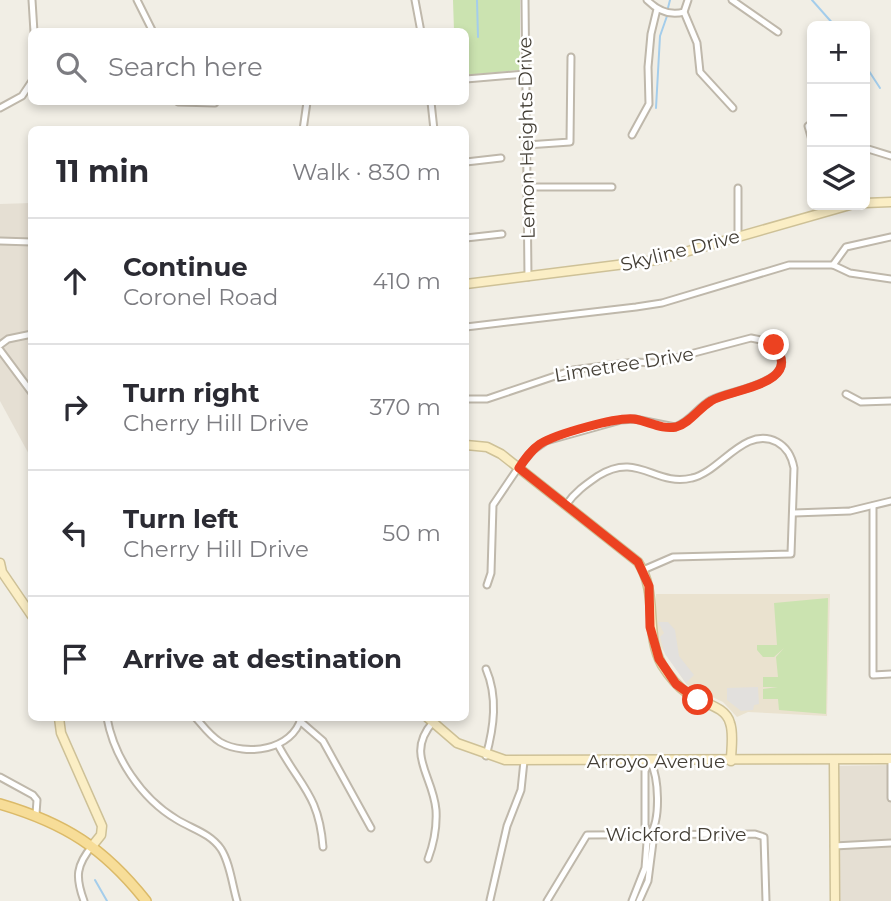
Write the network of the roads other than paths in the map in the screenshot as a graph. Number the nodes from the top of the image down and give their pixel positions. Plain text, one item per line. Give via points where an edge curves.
1 (32, 0) edge
2 (137, 0) edge
3 (415, 0) edge
4 (525, 0) edge
5 (647, 0) edge
6 (688, 0) edge
7 (732, 0) edge
8 (657, 9) junction
9 (684, 12) junction
10 (34, 28) edge
11 (151, 28) edge
12 (420, 28) edge
13 (778, 32) dead end
14 (571, 57) dead end
15 (525, 74) junction
16 (469, 79) edge
17 (28, 87) edge
18 (307, 105) edge
19 (431, 105) edge
20 (0, 108) edge
21 (733, 108) dead end
22 (304, 126) edge
23 (434, 126) edge
24 (632, 135) dead end
25 (527, 145) junction
26 (870, 150) edge
27 (891, 156) edge
28 (501, 158) dead end
29 (469, 162) edge
30 (527, 187) junction
31 (612, 187) dead end
32 (738, 188) dead end
33 (891, 202) edge
34 (870, 203) edge
35 (832, 210) edge
36 (502, 234) dead end
37 (738, 236) junction
38 (891, 237) edge
39 (469, 238) edge
40 (0, 241) edge
41 (28, 242) edge
42 (833, 265) junction
43 (528, 277) junction
44 (891, 279) edge
45 (469, 284) edge
46 (469, 327) edge
47 (28, 335) edge
48 (0, 348) edge
49 (28, 387) edge
50 (846, 394) dead end
51 (469, 399) edge
52 (891, 401) edge
53 (469, 446) edge
54 (519, 468) junction
55 (891, 501) edge
56 (566, 505) junction
57 (873, 506) junction
58 (794, 513) junction
59 (0, 563) edge
60 (643, 570) junction
61 (487, 585) dead end
62 (28, 610) edge
63 (486, 669) dead end
64 (891, 674) edge
65 (59, 721) edge
66 (108, 721) edge
67 (199, 721) edge
68 (300, 721) edge
69 (302, 721) edge
70 (430, 721) edge
71 (431, 721) edge
72 (278, 745) junction
73 (486, 755) junction
74 (891, 759) edge
75 (834, 760) junction
76 (524, 761) junction
77 (650, 761) junction
78 (732, 761) junction
79 (0, 777) edge
80 (891, 798) edge
81 (0, 804) edge
82 (36, 814) junction
83 (371, 828) dead end
84 (650, 837) junction
85 (891, 843) edge
86 (93, 845) junction
87 (834, 846) junction
88 (323, 847) dead end
89 (428, 859) dead end
90 (490, 900) edge
91 (84, 901) edge
92 (146, 901) edge
93 (237, 901) edge
94 (547, 901) edge
95 (632, 901) edge
96 (639, 901) edge
97 (766, 901) edge
98 (835, 901) edge

1 - 10 street
2 - 11 street
3 - 12 street
4 - 15 street, Lemon Heights Drive
5 - 8 street
6 - 9 street
7 - 13 street
8 - 9 street
8 - 24 street via 648,67 649,104
9 - 21 street via 697,43 700,72
14 - 25 street via 570,142
15 - 16 street
15 - 25 street, Lemon Heights Drive
17 - 20 street via 22,96
18 - 22 street
19 - 23 street
25 - 30 street, Lemon Heights Drive
26 - 27 street
28 - 29 street
30 - 31 street
30 - 43 street, Lemon Heights Drive
32 - 37 street
33 - 34 street
35 - 37 street, Skyline Drive
36 - 39 street
37 - 43 street, Skyline Drive via 647,262
38 - 42 street via 846,247
40 - 41 street
42 - 44 street via 850,273
42 - 46 street via 789,265 662,303
43 - 45 street, Skyline Drive
47 - 48 street via 8,340
48 - 49 street
50 - 52 street via 861,402
51 - 54 street, Limetree Drive via 487,398 573,370 656,363 751,338 766,340 779,353 779,369 769,381 713,399 682,425 665,428 627,419 602,424 546,441
53 - 54 street via 494,450
54 - 56 street
54 - 61 street via 493,505
55 - 57 street
56 - 58 street via 581,488 618,466 694,478 744,444 762,439 778,442 791,456
56 - 60 street via 626,551
57 - 58 street via 841,513
57 - 64 street via 873,675
58 - 60 street via 791,554 673,557
59 - 62 street
60 - 78 street via 659,659 687,693 726,715 731,725
63 - 73 street via 494,717
65 - 86 street via 102,825
66 - 93 street via 123,763 142,789 174,818 204,833 220,848
67 - 72 street via 228,745
68 - 72 street
69 - 83 street via 323,741
70 - 89 street via 419,747 436,808
71 - 73 street, Arroyo Avenue via 457,743
72 - 88 street via 313,800
73 - 76 street, Arroyo Avenue
74 - 75 street, Arroyo Avenue
74 - 80 street
75 - 78 street, Arroyo Avenue
75 - 87 street
76 - 77 street, Arroyo Avenue
76 - 90 street via 521,790 507,826
77 - 78 street, Arroyo Avenue
77 - 84 street via 645,771 645,825
77 - 84 street via 655,771 656,826
79 - 82 street via 33,795
81 - 82 main road
82 - 86 main road
84 - 94 street, Wickford Drive via 587,835
84 - 95 street via 643,877
84 - 96 street via 653,860
84 - 97 street, Wickford Drive via 764,837
85 - 87 street
86 - 91 street via 77,872
86 - 92 main road
87 - 98 street

